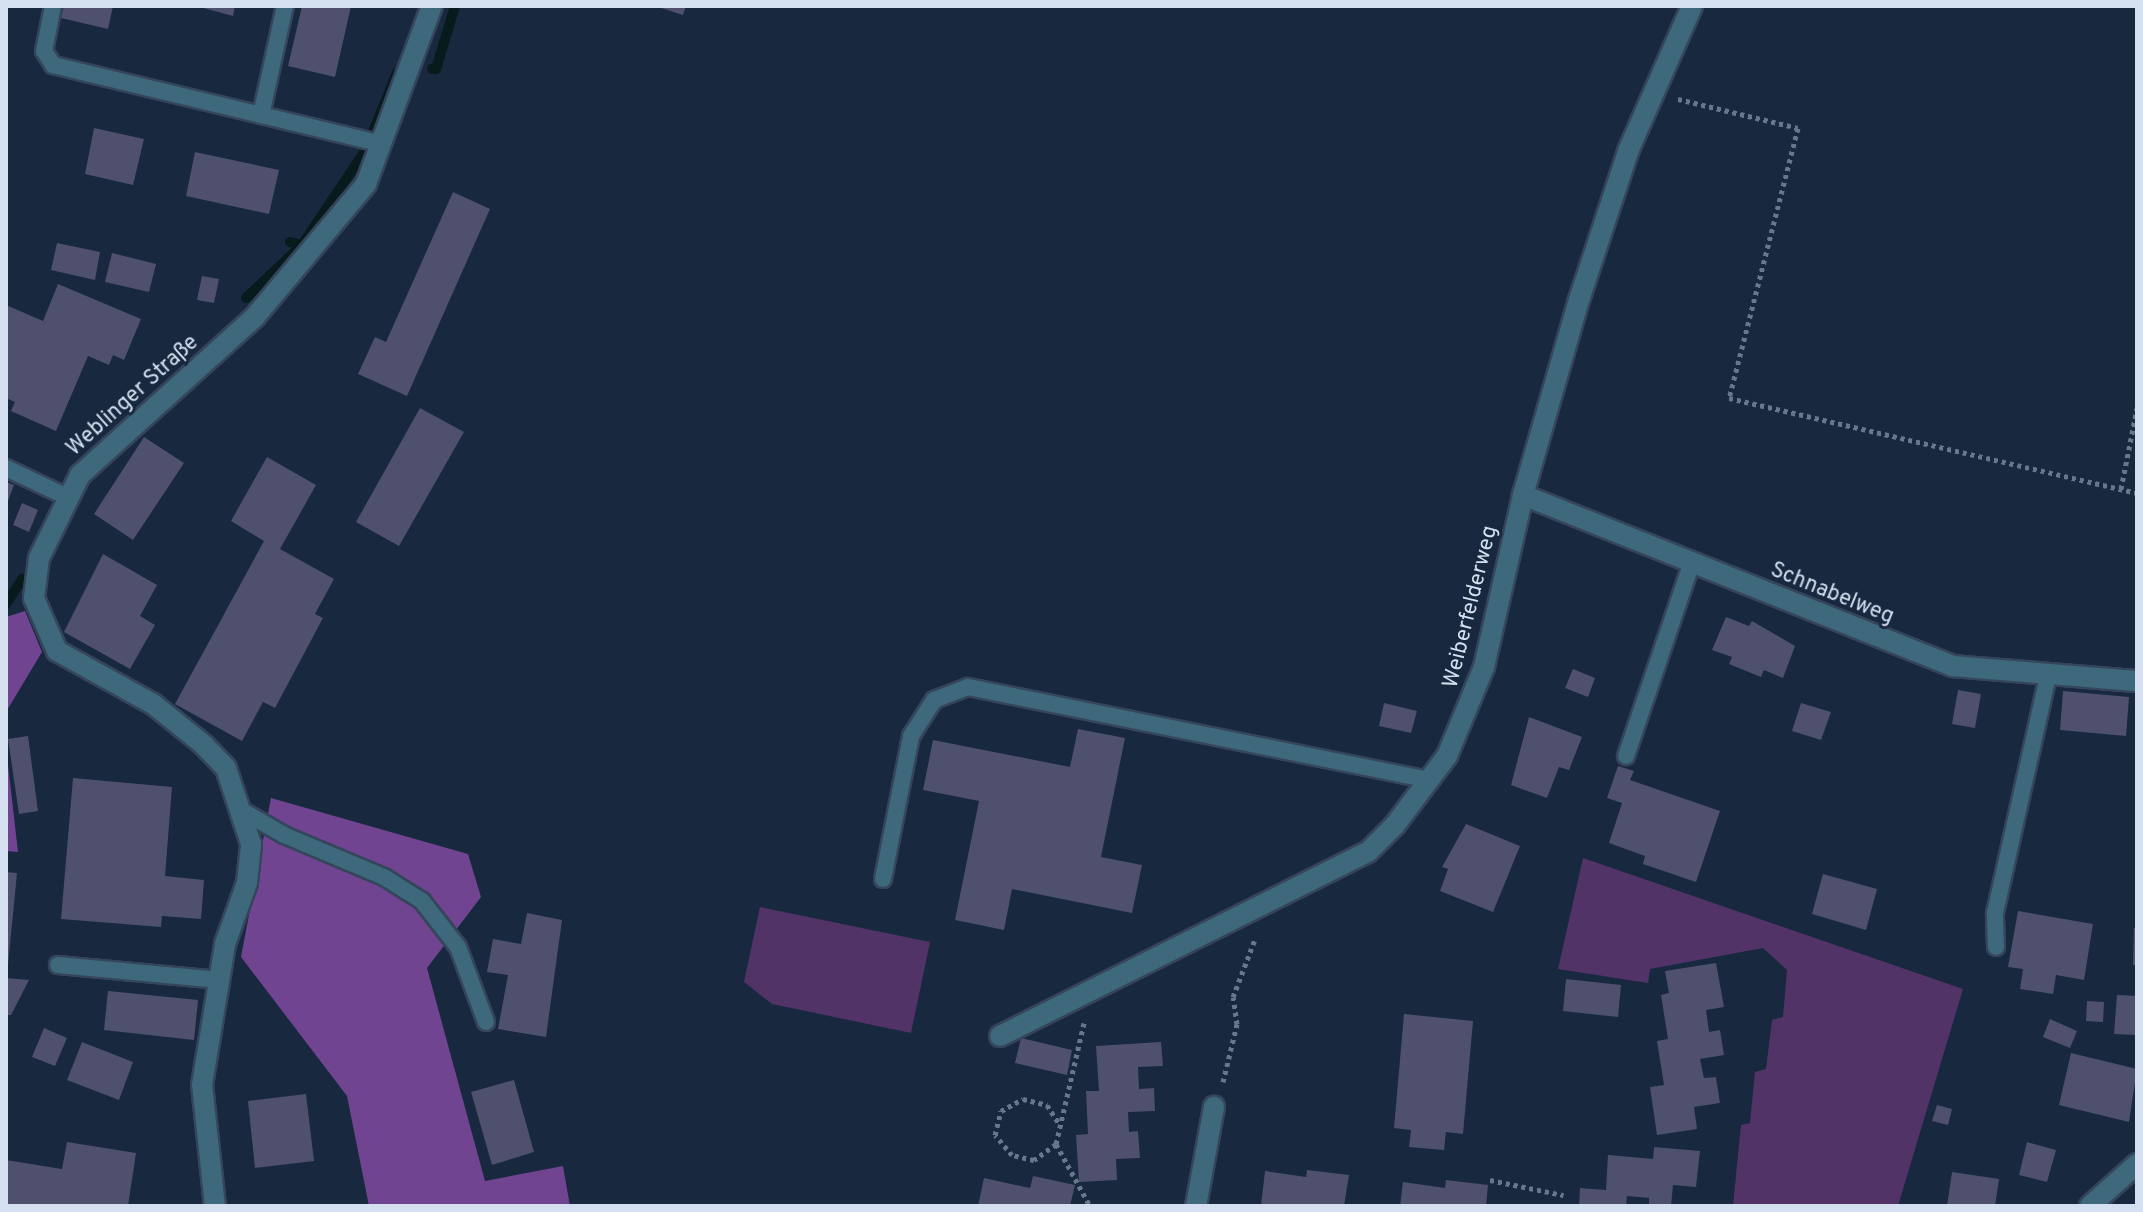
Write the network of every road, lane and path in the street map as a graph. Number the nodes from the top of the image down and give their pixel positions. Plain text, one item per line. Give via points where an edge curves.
1 (53, 6) edge
2 (285, 6) edge
3 (432, 6) edge
4 (1692, 6) edge
5 (1669, 97) dead end
6 (261, 115) junction
7 (381, 144) junction
8 (2137, 408) edge
9 (6, 468) edge
10 (2121, 489) junction
11 (2137, 493) edge
12 (1523, 495) junction
13 (69, 498) junction
14 (1692, 562) junction
15 (2048, 675) junction
16 (2137, 681) edge
17 (1626, 756) dead end
18 (1428, 780) junction
19 (239, 809) junction
20 (883, 879) dead end
21 (1271, 901) junction
22 (1996, 947) dead end
23 (58, 965) dead end
24 (219, 980) junction
25 (1080, 991) junction
26 (486, 1022) dead end
27 (1000, 1036) dead end
28 (1214, 1107) joint
29 (1060, 1125) junction
30 (1056, 1144) junction
31 (2137, 1164) edge
32 (1490, 1180) dead end
33 (1563, 1195) dead end
34 (215, 1206) edge
35 (1090, 1206) edge
36 (1196, 1206) edge
37 (2090, 1206) edge

1 - 6 lane via 44,51 53,65
2 - 6 lane
3 - 7 street, Weblinger Straße
4 - 12 street, Weiberfelderweg via 1629,149
5 - 10 path via 1798,128 1729,398
6 - 7 lane
7 - 13 street, Weblinger Straße via 366,184 254,318 80,475
8 - 10 path
9 - 13 lane
10 - 11 path
12 - 14 street, Schnabelweg
12 - 18 street, Weiberfelderweg via 1484,667 1460,729
13 - 19 street, Weblinger Straße via 39,558 34,598 57,651 153,704 204,745 226,768
14 - 15 street, Schnabelweg via 1953,666
14 - 17 lane
15 - 16 street, Schnabelweg
15 - 22 lane via 1995,913
18 - 20 lane via 968,687 934,700 911,736
18 - 21 street, Weiberfelderweg via 1368,852
19 - 24 street, Weblinger Straße via 251,844 247,883 225,944
19 - 26 lane via 284,835 384,877 422,901 458,947
21 - 25 street, Weiberfelderweg
21 - 28 path via 1233,997 1237,1024
23 - 24 lane
24 - 34 street, Weblinger Straße via 202,1085
25 - 27 street, Weiberfelderweg
25 - 29 path via 1087,1008
28 - 36 street
29 - 30 path
29 - 30 path via 1047,1105 1023,1099 1001,1111 995,1135 1012,1155 1034,1160
30 - 35 path
31 - 37 street
32 - 33 path

